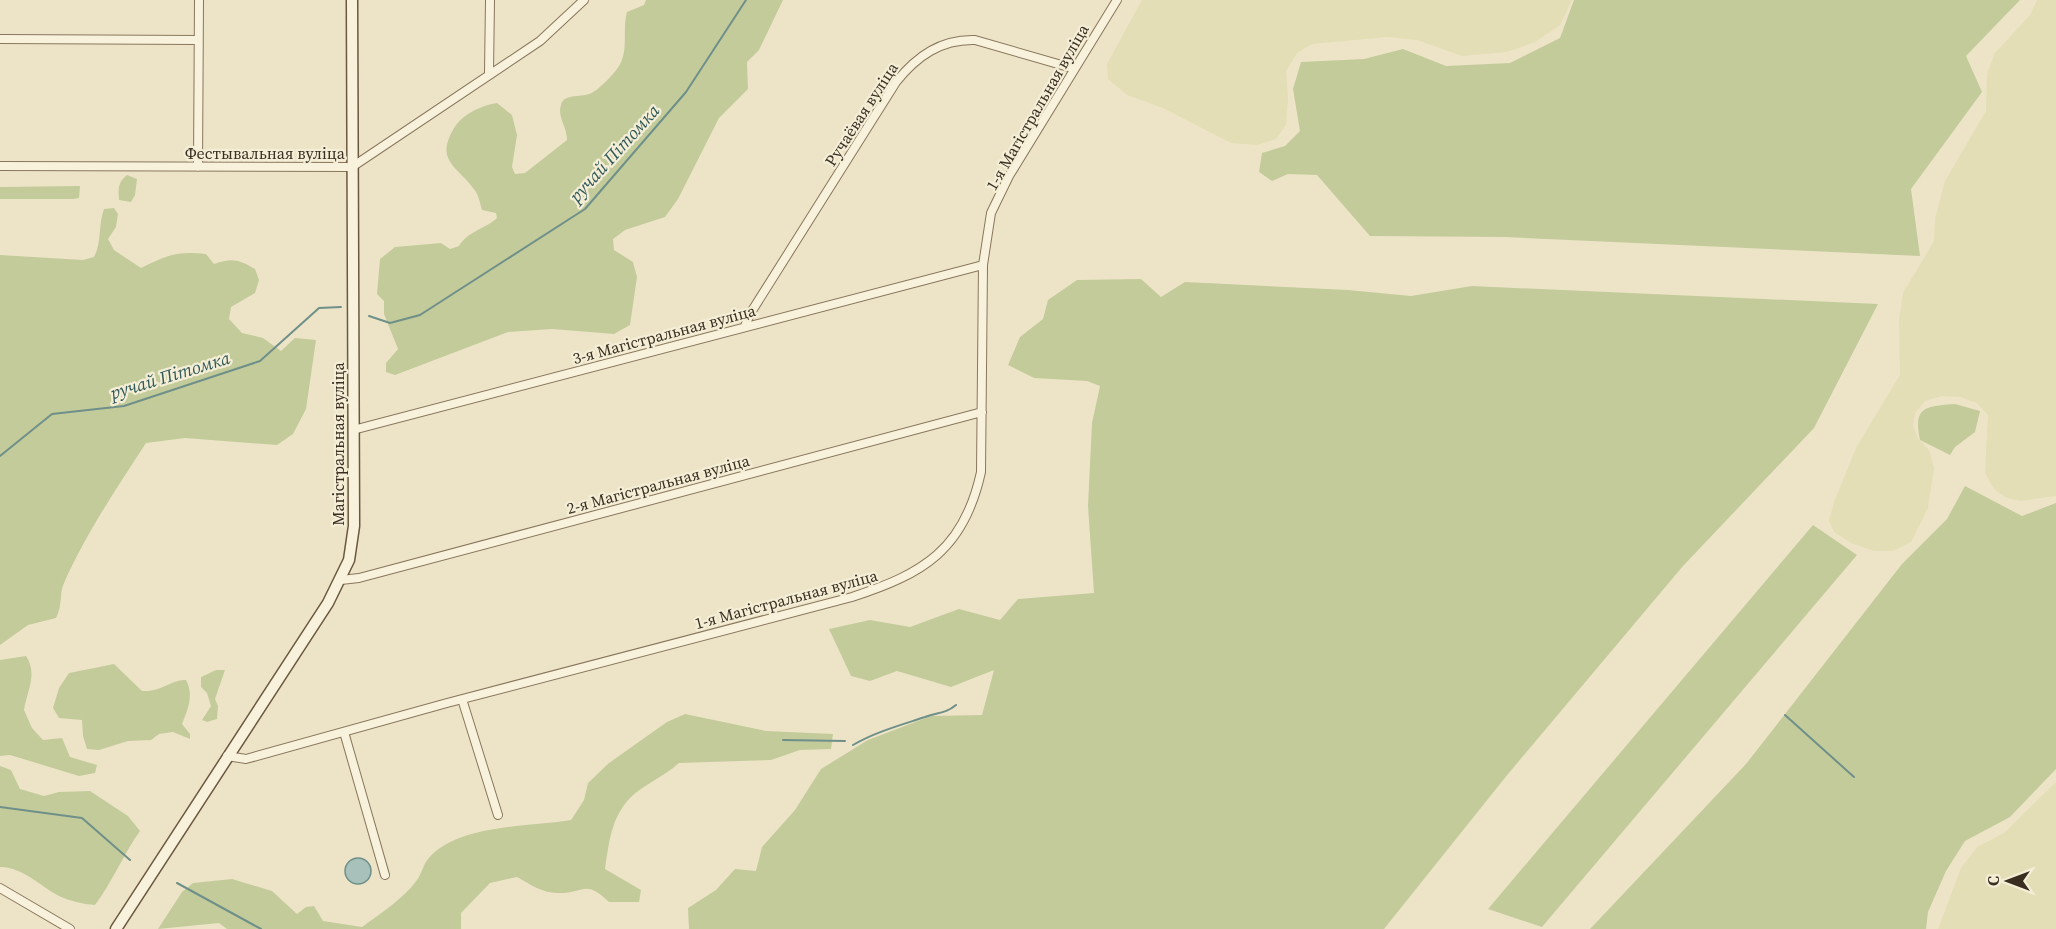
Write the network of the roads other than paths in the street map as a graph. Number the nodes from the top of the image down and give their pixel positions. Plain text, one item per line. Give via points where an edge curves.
1 (199, 0) edge
2 (352, 0) edge
3 (490, 0) edge
4 (584, 0) edge
5 (1117, 0) edge
6 (0, 39) edge
7 (198, 40) junction
8 (1072, 68) junction
9 (489, 72) junction
10 (0, 166) edge
11 (198, 167) junction
12 (352, 167) junction
13 (983, 265) junction
14 (745, 326) junction
15 (982, 412) junction
16 (352, 430) junction
17 (341, 580) junction
18 (462, 699) junction
19 (344, 732) junction
20 (227, 756) junction
21 (498, 814) dead end
22 (385, 875) dead end
23 (0, 888) edge
24 (69, 929) edge
25 (116, 929) edge

1 - 7 street
2 - 12 street, Магістральная вуліца
3 - 9 street
4 - 9 street, Фестывальная вуліца via 540,41
5 - 8 street, 1-я Магістральная вуліца
6 - 7 street
7 - 11 street
8 - 13 street, 1-я Магістральная вуліца via 1008,176 991,213
8 - 14 street, Ручаёвая вуліца via 967,40 943,44 912,63 883,102
9 - 12 street, Фестывальная вуліца
10 - 11 street, Фестывальная вуліца
11 - 12 street, Фестывальная вуліца
12 - 16 street, Магістральная вуліца
13 - 14 street, 3-я Магістральная вуліца
13 - 15 street, 1-я Магістральная вуліца
14 - 16 street, 3-я Магістральная вуліца
15 - 17 street, 2-я Магістральная вуліца
15 - 18 street, 1-я Магістральная вуліца via 981,463 975,498 952,538 914,574 852,597
16 - 17 street, Магістральная вуліца via 354,526 349,560
17 - 20 street, Магістральная вуліца
18 - 19 street, 1-я Магістральная вуліца
18 - 21 street
19 - 20 street, 1-я Магістральная вуліца via 246,759
19 - 22 street
20 - 25 street, Магістральная вуліца
23 - 24 street

